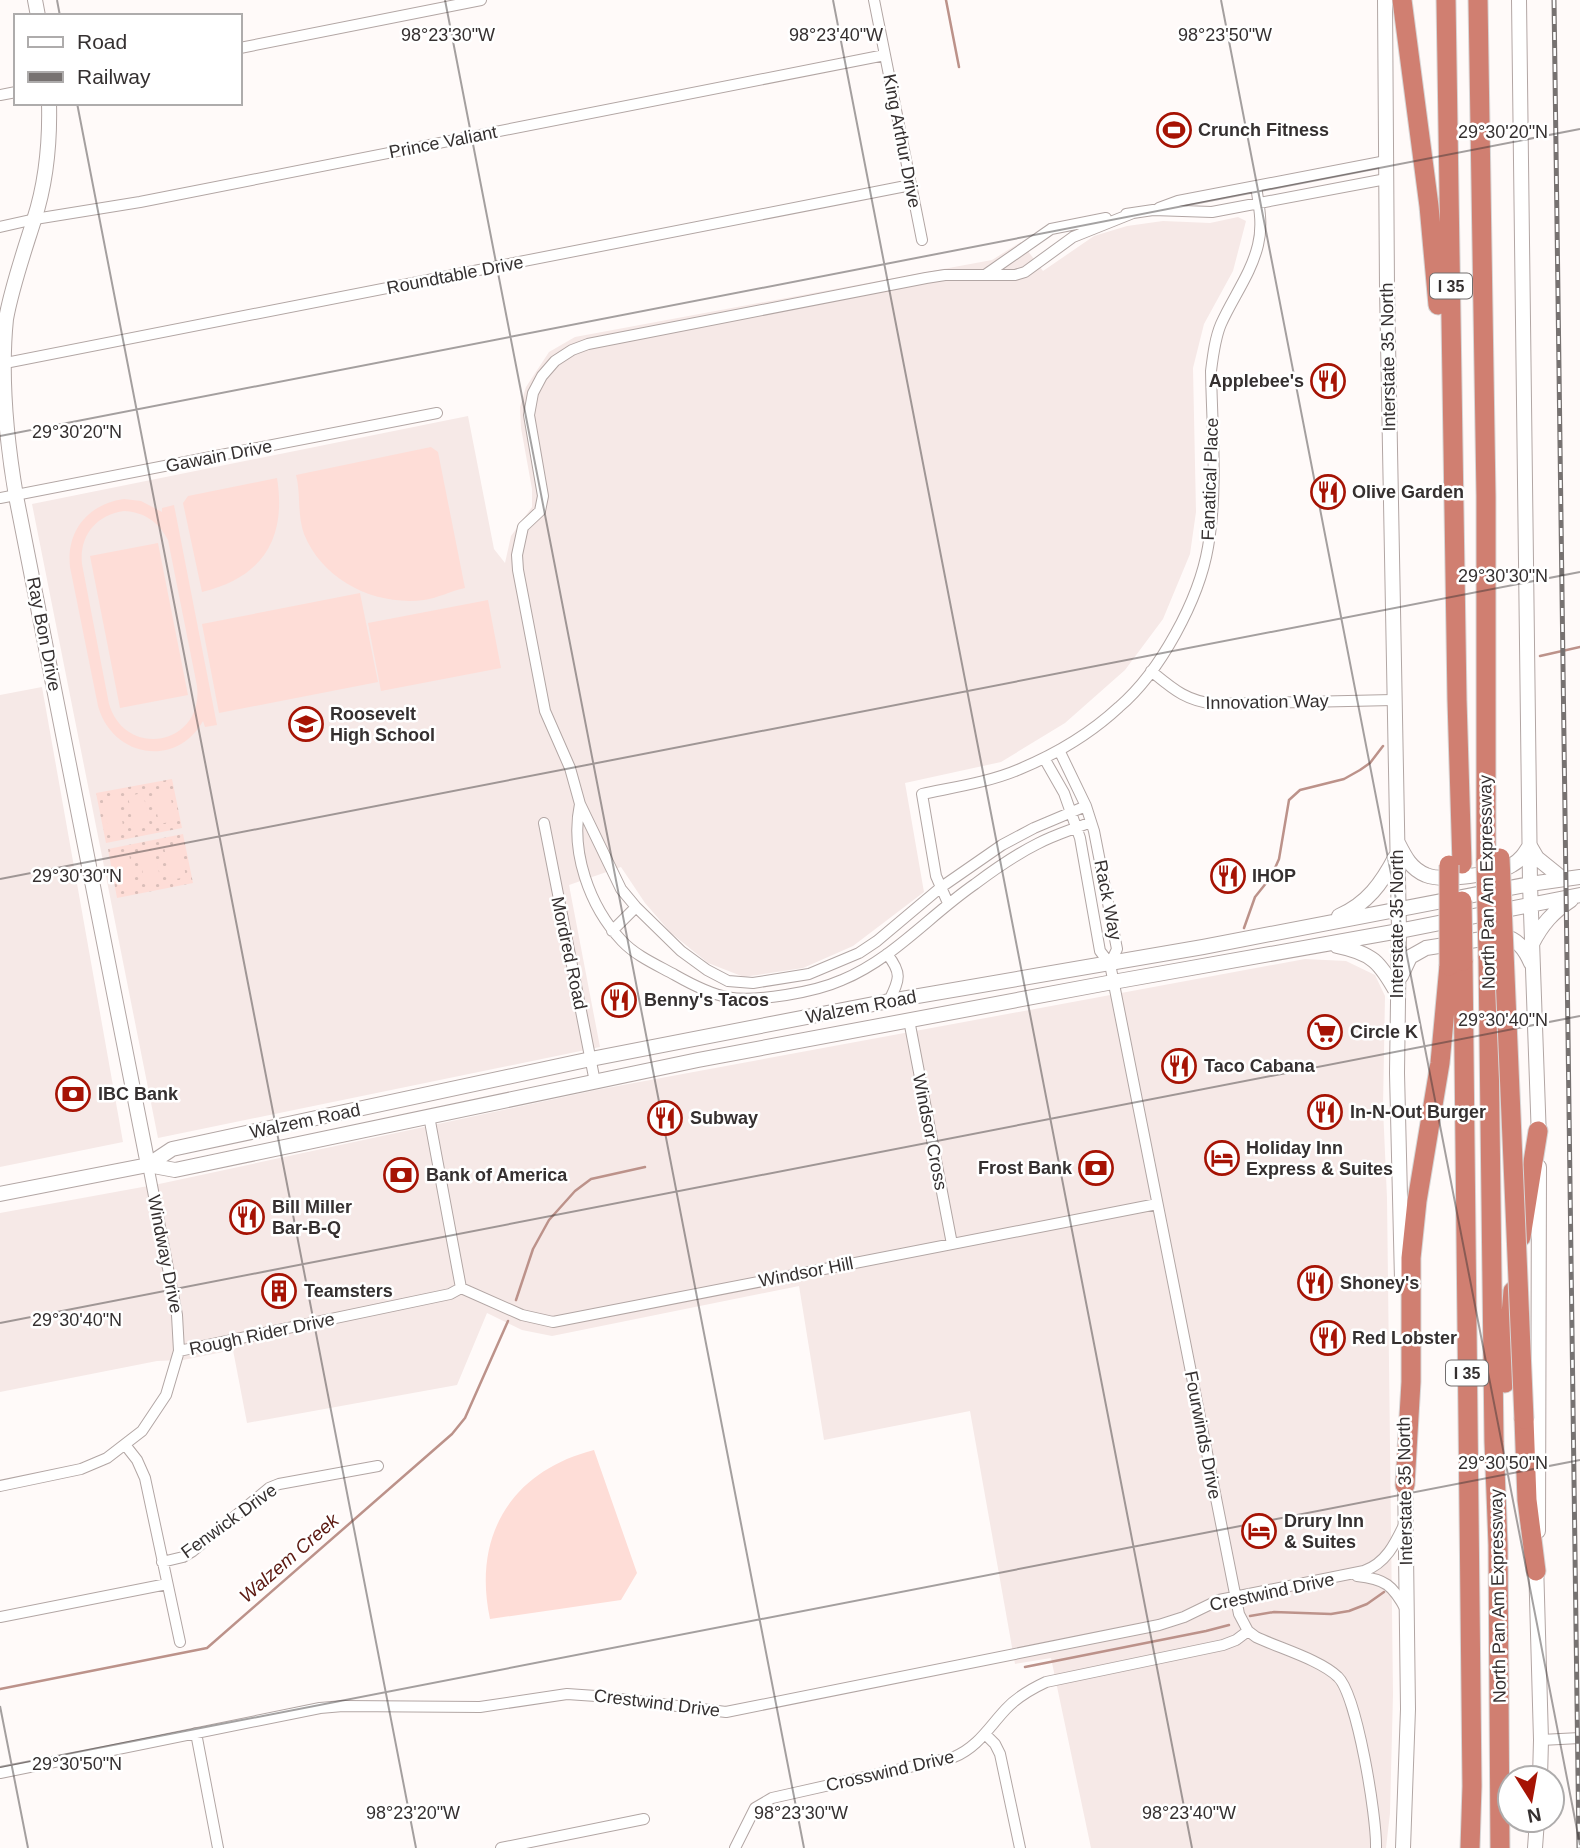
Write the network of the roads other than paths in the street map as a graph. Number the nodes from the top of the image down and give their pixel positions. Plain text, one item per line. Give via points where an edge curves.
1 (481, 0) edge
2 (874, 0) edge
3 (1385, 0) edge
4 (1402, 0) edge
5 (1446, 0) edge
6 (1478, 0) edge
7 (1519, 0) edge
8 (242, 48) edge
9 (885, 55) junction
10 (49, 105) edge
11 (1386, 161) junction
12 (1386, 179) junction
13 (911, 186) junction
14 (1256, 186) junction
15 (1259, 203) junction
16 (1153, 210) junction
17 (1133, 213) junction
18 (35, 219) junction
19 (0, 227) edge
20 (922, 240) dead end
21 (1022, 250) junction
22 (1033, 267) junction
23 (985, 275) junction
24 (2, 363) edge
25 (437, 413) dead end
26 (16, 495) junction
27 (0, 498) edge
28 (1455, 572) junction
29 (1151, 671) junction
30 (1393, 700) junction
31 (1059, 750) junction
32 (1044, 758) junction
33 (580, 804) junction
34 (1086, 806) junction
35 (1071, 812) junction
36 (1091, 822) junction
37 (544, 823) dead end
38 (1076, 828) junction
39 (1530, 845) junction
40 (1396, 848) junction
41 (604, 858) junction
42 (1493, 860) junction
43 (582, 869) junction
44 (1580, 877) edge
45 (1563, 879) junction
46 (1530, 884) junction
47 (940, 888) junction
48 (1579, 895) edge
49 (948, 903) junction
50 (1530, 905) junction
51 (636, 908) junction
52 (1398, 910) junction
53 (1322, 925) junction
54 (612, 930) junction
55 (1399, 931) junction
56 (1329, 944) junction
57 (1532, 946) junction
58 (887, 954) junction
59 (1110, 964) junction
60 (1456, 964) junction
61 (1532, 964) junction
62 (1113, 982) junction
63 (982, 985) junction
64 (1397, 994) junction
65 (889, 1001) junction
66 (909, 1020) junction
67 (591, 1059) junction
68 (501, 1079) junction
69 (595, 1082) junction
70 (429, 1116) junction
71 (1538, 1131) junction
72 (148, 1165) junction
73 (0, 1194) edge
74 (1157, 1204) junction
75 (952, 1244) junction
76 (461, 1288) junction
77 (179, 1351) junction
78 (126, 1446) junction
79 (378, 1466) dead end
80 (1405, 1485) junction
81 (0, 1486) edge
82 (1406, 1520) junction
83 (1498, 1545) junction
84 (162, 1562) junction
85 (1536, 1571) junction
86 (1347, 1576) junction
87 (167, 1584) junction
88 (1234, 1597) junction
89 (1408, 1614) junction
90 (0, 1617) edge
91 (1248, 1631) junction
92 (180, 1642) dead end
93 (195, 1733) junction
94 (986, 1734) junction
95 (1580, 1738) edge
96 (1541, 1740) junction
97 (1540, 1764) edge
98 (0, 1773) edge
99 (644, 1819) dead end
100 (218, 1848) edge
101 (501, 1848) edge
102 (735, 1848) edge
103 (1020, 1848) edge
104 (1376, 1848) edge
105 (1403, 1848) edge
106 (1470, 1848) edge
107 (1500, 1848) edge

1 - 8 street
2 - 9 street, King Arthur Drive
3 - 11 main road, Interstate 35 North
4 - 28 highway via 1437,275 1441,420
5 - 28 highway, North Pan Am Expressway / I 35
6 - 42 highway, North Pan Am Expressway / I 35
7 - 39 main road
9 - 13 street, King Arthur Drive
9 - 18 street, Prince Valiant
10 - 18 main road, Ray Bon Drive via 48,154
11 - 12 main road, Interstate 35 North
11 - 14 street
12 - 15 street
12 - 30 main road, Interstate 35 North
13 - 20 street, King Arthur Drive
13 - 24 street, Roundtable Drive
14 - 15 street, Fanatical Place
14 - 16 street
15 - 16 street via 1212,212
15 - 29 street, Fanatical Place via 1259,244 1220,326 1214,349 1208,549 1197,587
16 - 17 street
17 - 21 street via 1051,229
17 - 22 street via 1073,237
18 - 19 street, Prince Valiant
18 - 24 main road, Ray Bon Drive via 6,318
21 - 22 street
21 - 23 street
22 - 23 street via 1015,275
23 - 33 street via 926,278 588,344 555,361 542,376 529,415 543,496 540,511 523,527 517,562 545,711
24 - 26 main road, Ray Bon Drive via 3,417
25 - 26 street, Gawain Drive
26 - 27 street, Gawain Drive
26 - 72 main road, Ray Bon Drive
28 - 60 highway, North Pan Am Expressway / I 35, bridge
29 - 30 street, Innovation Way via 1195,702
29 - 31 street, Fanatical Place via 1122,706
30 - 40 main road, Interstate 35 North
31 - 32 street, Fanatical Place
31 - 34 street, Rack Way
32 - 35 street, Rack Way
32 - 47 street, Fanatical Place via 1018,770 922,794
33 - 41 street
33 - 43 street via 576,823
34 - 35 street
34 - 36 street, Rack Way
35 - 38 street, Rack Way
35 - 47 street via 1002,845
36 - 38 street
36 - 59 street, Rack Way via 1117,948
37 - 67 street, Mordred Road
38 - 49 street via 1008,861
38 - 59 street, Rack Way via 1100,951
39 - 40 main road via 1523,858 1501,870 1439,879 1413,868
39 - 45 main road via 1537,858
39 - 46 main road
40 - 52 main road, Interstate 35 North
40 - 53 main road via 1384,878 1369,898
41 - 43 street
41 - 51 street
42 - 83 highway, North Pan Am Expressway / I 35, bridge via 1488,957
42 - 85 highway, bridge via 1527,1500
43 - 54 street
44 - 45 main road, Walzem Road
45 - 46 main road, Walzem Road
46 - 50 main road
46 - 52 main road, Walzem Road
47 - 49 street
47 - 51 street via 859,953 809,974 753,983 728,981 707,970
48 - 50 main road, Walzem Road
48 - 57 main road via 1555,911
49 - 58 street
50 - 55 main road, Walzem Road
50 - 57 main road
51 - 54 street
52 - 53 main road, Walzem Road
52 - 55 main road, Interstate 35 North
53 - 59 main road, Walzem Road
54 - 58 street via 628,948 712,995 735,1000 758,1000 842,981
55 - 56 main road, Walzem Road
55 - 64 main road, Interstate 35 North
56 - 62 main road, Walzem Road
56 - 64 main road via 1374,958
57 - 61 main road
58 - 65 street via 899,974
59 - 62 street, Fourwinds Drive
59 - 63 main road, Walzem Road
60 - 80 highway via 1412,1246
60 - 106 highway, North Pan Am Expressway / I 35
61 - 64 main road via 1524,948 1507,937 1436,945 1410,957
61 - 71 main road
62 - 66 main road, Walzem Road
62 - 74 street, Fourwinds Drive
63 - 65 main road, Walzem Road
63 - 66 main road via 915,1007
64 - 80 main road, Interstate 35 North
65 - 67 main road, Walzem Road
66 - 69 main road, Walzem Road
66 - 75 street, Windsor Cross
67 - 68 main road, Walzem Road
67 - 69 street, Mordred Road
68 - 70 main road via 438,1103
68 - 72 main road, Walzem Road via 172,1149
69 - 70 main road, Walzem Road
70 - 72 main road, Walzem Road via 175,1170
70 - 76 street
71 - 83 highway via 1507,1349
71 - 85 main road via 1540,1494
72 - 73 main road, Walzem Road
72 - 77 street, Windway Drive via 177,1315
74 - 75 street, Windsor Hill
74 - 88 street, Fourwinds Drive
75 - 76 street, Windsor Hill via 553,1322 522,1315
76 - 77 street, Rough Rider Drive
77 - 78 street, Windway Drive via 159,1408
78 - 81 street, Windway Drive via 81,1469
78 - 84 street via 145,1478
79 - 84 street, Fenwick Drive via 269,1488 193,1551
80 - 82 main road, Interstate 35 North
82 - 86 street, Crestwind Drive via 1380,1563
82 - 89 main road, Interstate 35 North
83 - 107 highway, North Pan Am Expressway / I 35
84 - 87 street
85 - 96 main road
86 - 88 street, Crestwind Drive
86 - 89 street, Crestwind Drive via 1385,1582 1398,1594
87 - 90 street
87 - 92 street
88 - 91 street, Fourwinds Drive
88 - 93 street, Crestwind Drive via 1159,1625 726,1712 557,1695 480,1707 343,1706
89 - 105 main road, Interstate 35 North
91 - 94 street, Crosswind Drive via 1223,1645 1046,1682 1016,1700
91 - 104 street via 1329,1670 1347,1688 1372,1799
93 - 98 street, Crestwind Drive
93 - 100 street
94 - 102 street, Crosswind Drive via 967,1752 936,1763 772,1798 755,1808
94 - 103 street via 1000,1754
95 - 96 street
96 - 97 main road
99 - 101 street

